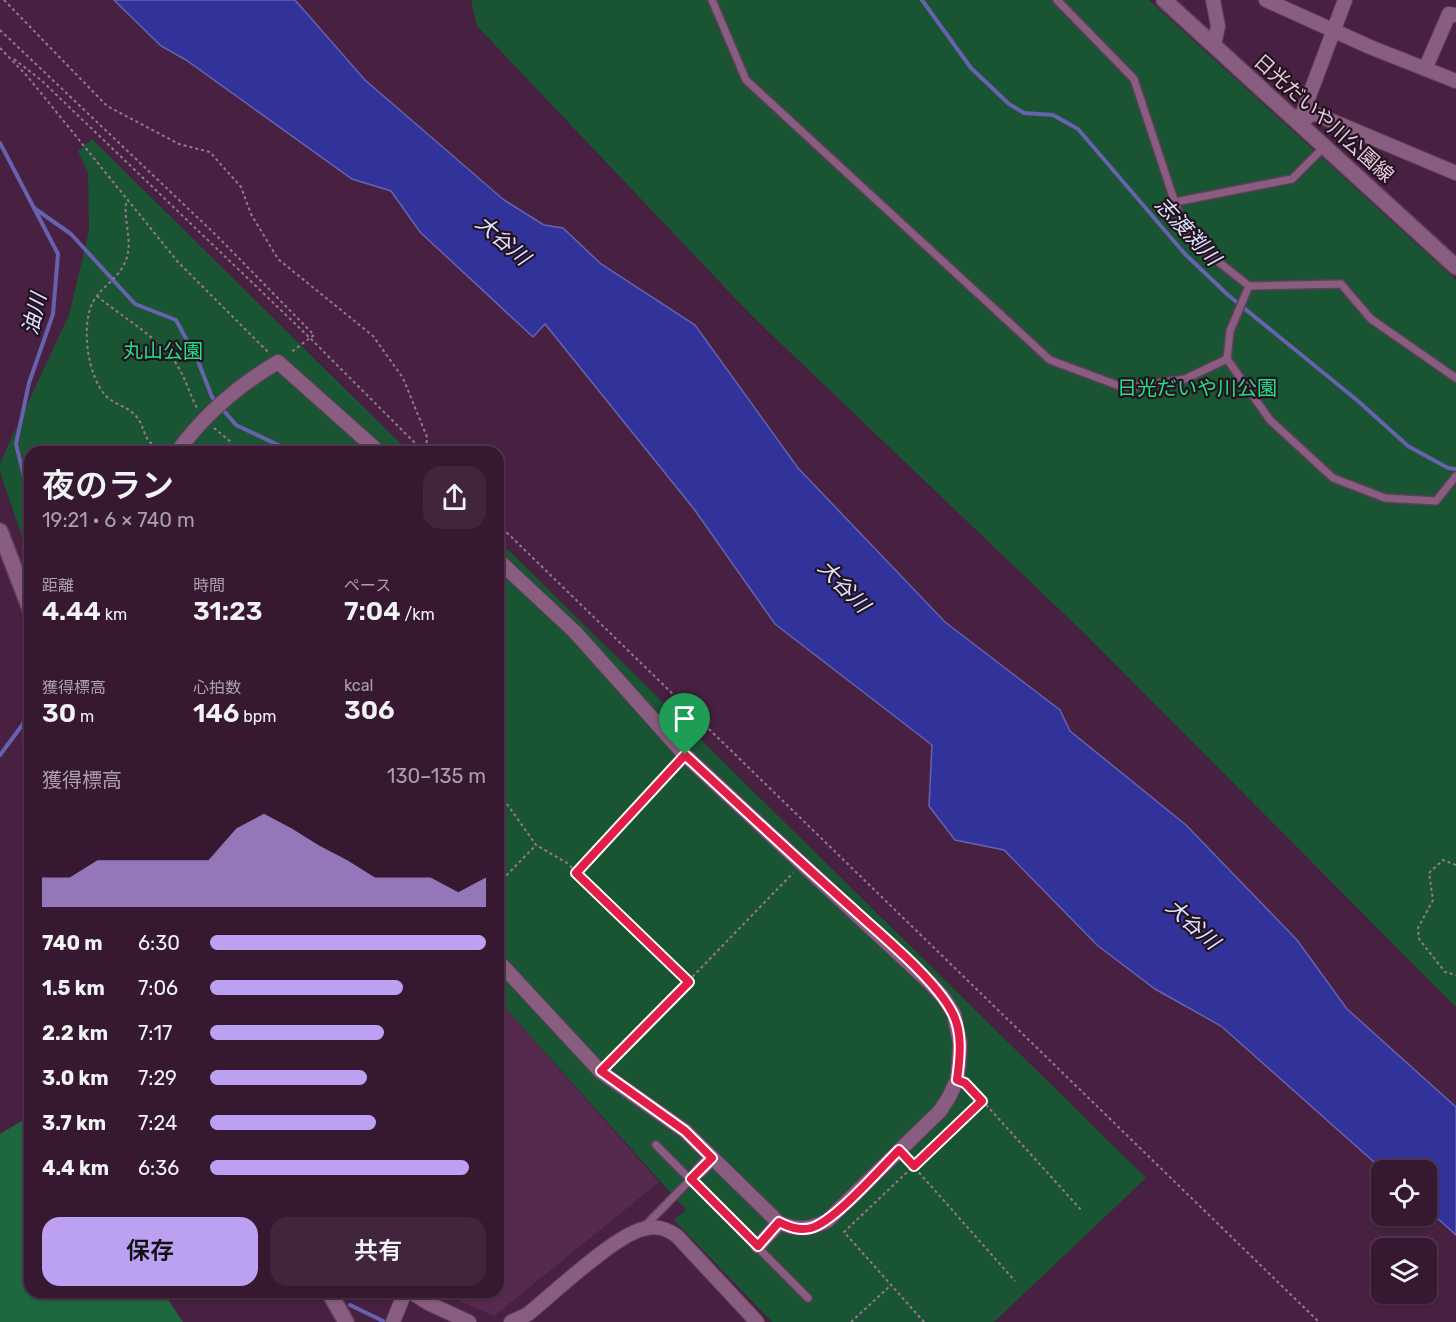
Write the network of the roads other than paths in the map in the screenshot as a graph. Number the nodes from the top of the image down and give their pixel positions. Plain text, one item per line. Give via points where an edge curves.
1 (712, 0) edge
2 (1058, 0) edge
3 (1164, 0) edge
4 (1213, 0) edge
5 (1266, 0) edge
6 (1345, 0) edge
7 (1456, 15) edge
8 (1333, 30) junction
9 (1214, 45) junction
10 (1426, 67) junction
11 (1456, 81) edge
12 (1299, 123) junction
13 (1324, 146) junction
14 (1456, 173) edge
15 (1175, 202) junction
16 (1456, 267) edge
17 (1249, 286) junction
18 (1227, 359) junction
19 (1456, 378) edge
20 (182, 446) edge
21 (372, 446) edge
22 (1456, 476) edge
23 (0, 531) edge
24 (4, 555) edge
25 (504, 566) edge
26 (24, 597) edge
27 (504, 968) edge
28 (656, 1145) dead end
29 (712, 1158) junction
30 (695, 1175) junction
31 (779, 1222) junction
32 (642, 1229) junction
33 (758, 1246) junction
34 (333, 1298) edge
35 (403, 1298) edge
36 (420, 1298) edge
37 (808, 1298) dead end
38 (346, 1322) edge
39 (393, 1322) edge
40 (469, 1322) edge
41 (511, 1322) edge
42 (756, 1322) edge

1 - 18 lane via 746,80 1050,360 1125,388 1185,379
2 - 15 lane via 1134,79
3 - 9 main road, 日光だいや川公園線
4 - 9 street via 1218,26
5 - 8 street
6 - 8 street
7 - 10 street via 1449,14
8 - 10 street
8 - 12 street
9 - 12 main road, 日光だいや川公園線
10 - 11 street
12 - 13 main road, 日光だいや川公園線
12 - 14 street via 1313,113
13 - 15 lane via 1292,179
13 - 16 main road, 日光だいや川公園線
15 - 17 lane via 1186,236
17 - 18 lane via 1230,331
17 - 19 lane via 1341,284 1371,319
18 - 22 lane via 1270,420 1333,478 1385,498 1436,501
20 - 21 street via 224,400 278,362
23 - 24 main road
24 - 26 main road
25 - 31 street via 575,632 685,755 870,925 954,1014 960,1043 957,1080 940,1111 827,1221 797,1229
27 - 29 street via 601,1071 685,1131
28 - 30 lane
29 - 30 street
29 - 31 street
30 - 32 lane
30 - 33 lane
31 - 33 street
32 - 41 street via 629,1234 528,1314
32 - 42 street via 662,1228 677,1236
33 - 37 lane
34 - 38 main road
35 - 39 street
36 - 40 street

